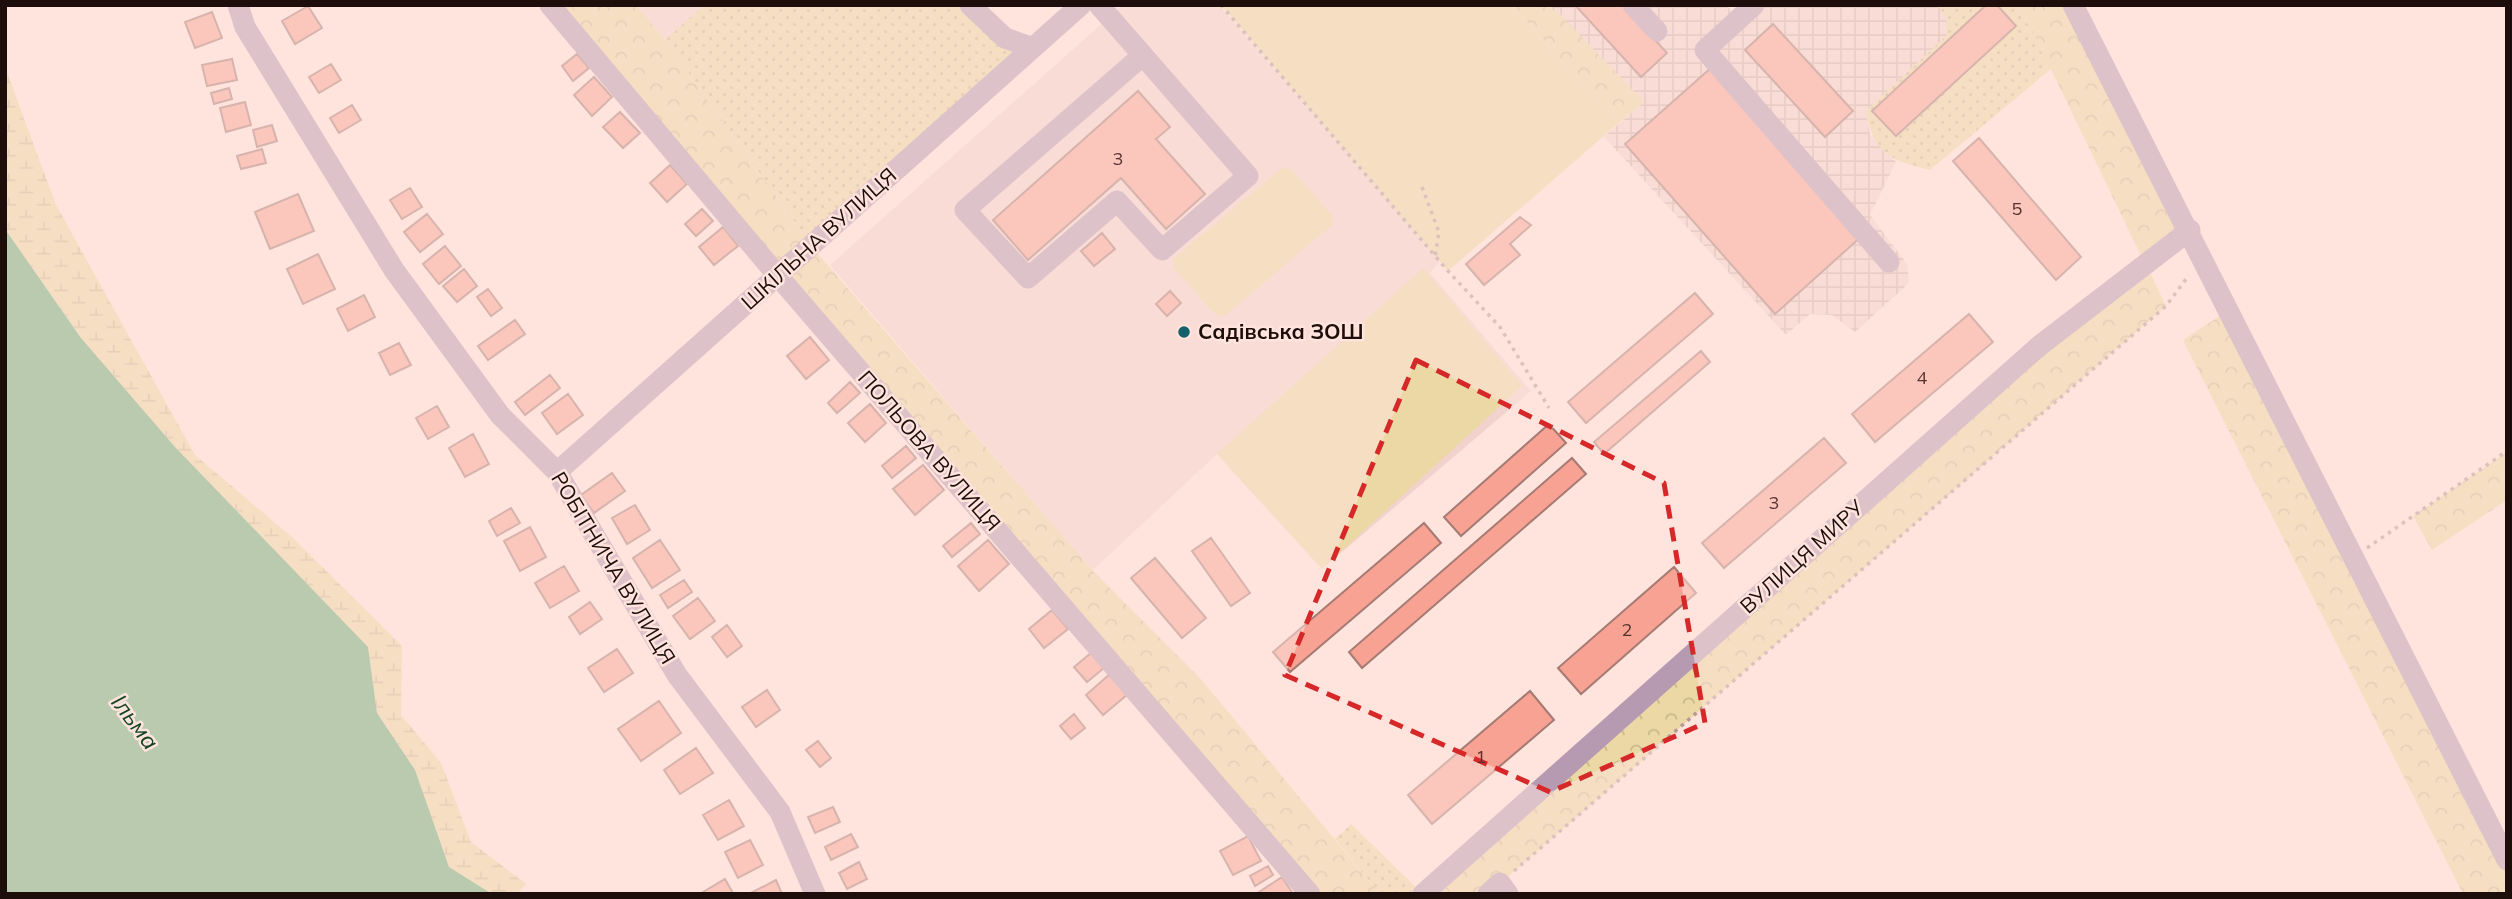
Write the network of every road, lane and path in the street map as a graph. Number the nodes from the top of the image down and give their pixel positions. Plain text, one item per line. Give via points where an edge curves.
1 (238, 5) edge
2 (550, 5) edge
3 (970, 5) edge
4 (1081, 5) edge
5 (1099, 5) edge
6 (1222, 5) edge
7 (1633, 5) edge
8 (1754, 5) edge
9 (2074, 5) edge
10 (1657, 31) dead end
11 (1033, 48) junction
12 (1142, 56) junction
13 (1422, 187) dead end
14 (2190, 230) junction
15 (2203, 256) junction
16 (1435, 257) junction
17 (1889, 262) dead end
18 (778, 276) junction
19 (1549, 408) dead end
20 (2507, 451) edge
21 (557, 472) junction
22 (2354, 558) junction
23 (2507, 860) edge
24 (1499, 890) edge
25 (815, 894) edge
26 (1310, 894) edge
27 (1423, 894) edge

1 - 21 street, РОБІТНИЧА ВУЛИЦЯ via 245,27 394,270 500,415
2 - 18 street, ПОЛЬОВА ВУЛИЦЯ
3 - 11 street via 1005,38
4 - 11 street, ШКІЛЬНА ВУЛИЦЯ
5 - 12 street
6 - 16 path
7 - 10 street
8 - 17 street via 1706,50
9 - 14 street
11 - 18 street, ШКІЛЬНА ВУЛИЦЯ
12 - 12 street via 1248,176 1162,250 1117,201 1028,278 965,210
13 - 16 path via 1439,232
14 - 15 street
14 - 27 street, ВУЛИЦЯ МИРУ via 2038,347
15 - 22 street
15 - 24 path via 2166,306
16 - 19 path via 1500,327
18 - 21 street, ШКІЛЬНА ВУЛИЦЯ
18 - 26 street, ПОЛЬОВА ВУЛИЦЯ
20 - 22 path
21 - 25 street, РОБІТНИЧА ВУЛИЦЯ via 677,675 780,811
22 - 23 street

